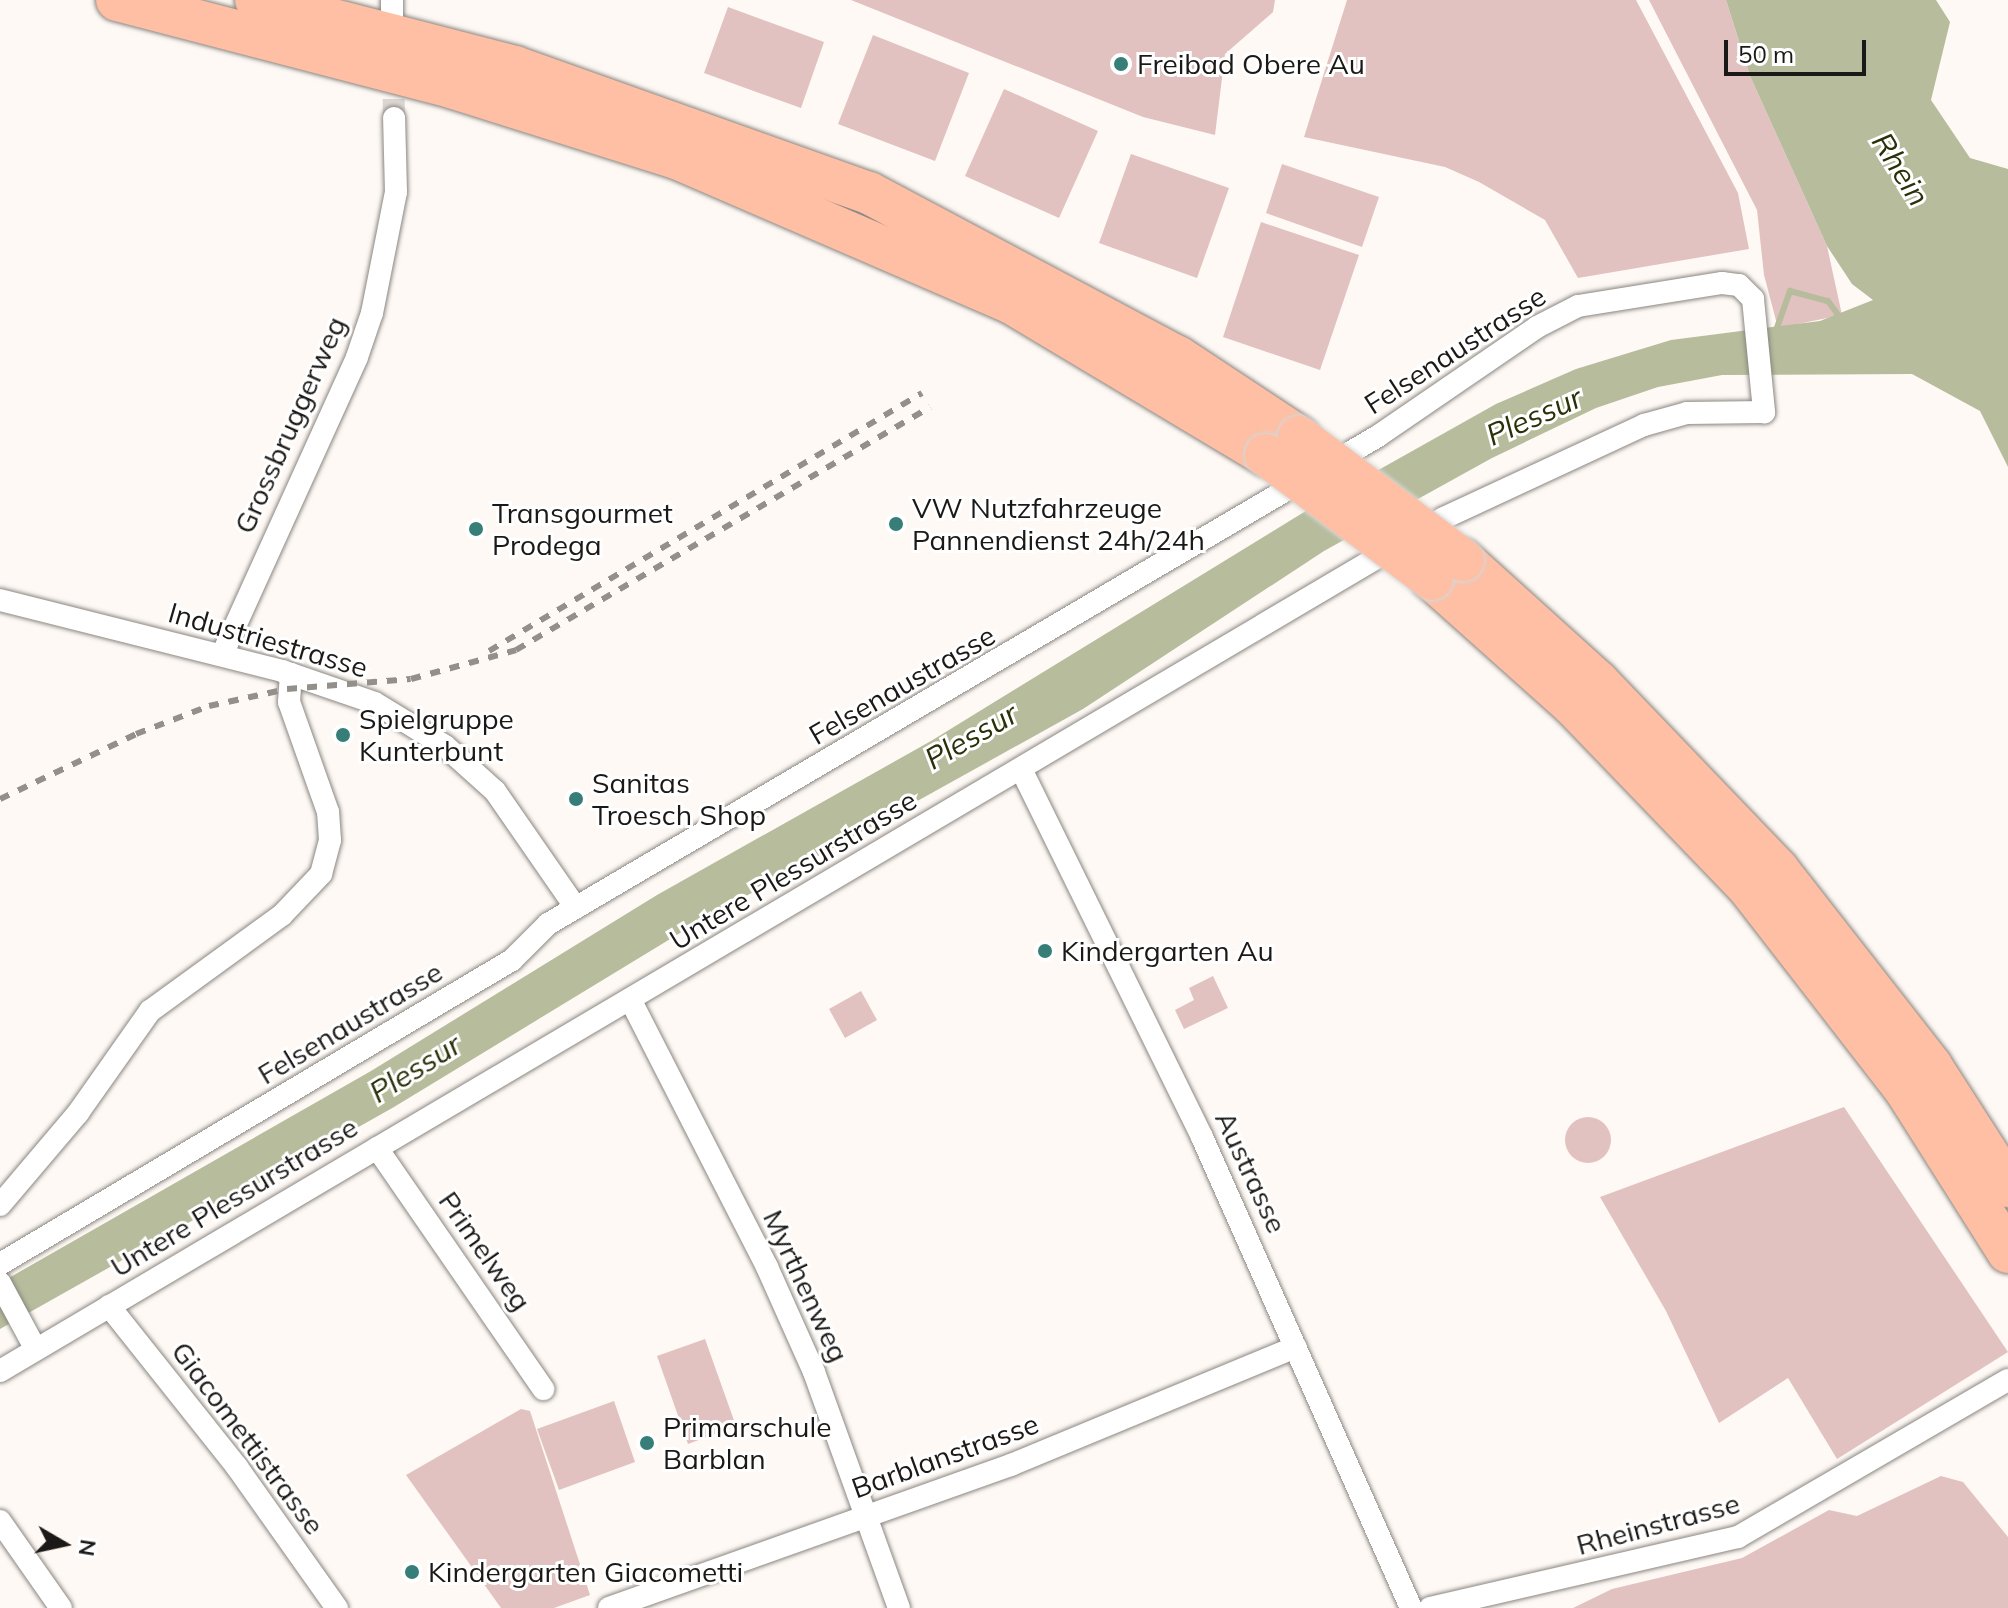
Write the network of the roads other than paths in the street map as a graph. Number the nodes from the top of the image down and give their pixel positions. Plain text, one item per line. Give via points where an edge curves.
1 (117, 0) edge
2 (256, 0) edge
3 (394, 118) tunnel mouth
4 (1764, 412) joint
5 (1283, 446) junction
6 (1448, 569) junction
7 (0, 600) edge
8 (222, 655) junction
9 (291, 674) junction
10 (1021, 769) junction
11 (576, 908) junction
12 (631, 1001) junction
13 (377, 1148) junction
14 (2008, 1186) edge
15 (0, 1205) edge
16 (2008, 1252) edge
17 (0, 1264) edge
18 (0, 1283) edge
19 (109, 1306) junction
20 (1296, 1347) junction
21 (35, 1348) junction
22 (0, 1371) edge
23 (2008, 1380) edge
24 (543, 1389) dead end
25 (868, 1516) junction
26 (0, 1521) edge
27 (61, 1608) edge
28 (337, 1608) edge
29 (609, 1608) edge
30 (899, 1608) edge
31 (1411, 1608) edge
32 (1430, 1608) edge

1 - 5 highway via 454,88 679,159 1010,302
2 - 5 highway via 515,67 690,125 869,193 1178,357
3 - 8 street, Grossbruggerweg via 396,192 372,313
4 - 10 street, Untere Plessurstrasse via 1687,413 1644,425 1528,475 1444,518
4 - 11 street, Felsenaustrasse via 1759,323 1749,293 1729,282 1578,306 1537,327 1378,436
5 - 6 highway, bridge
6 - 14 highway via 1598,682 1778,870 1931,1066
6 - 16 highway via 1749,888 1905,1089
7 - 8 street, Industriestrasse
8 - 9 street, Industriestrasse
9 - 11 street, Industriestrasse via 375,703 445,746 517,818
9 - 15 street via 289,702 328,812 330,840 321,874 282,915 150,1011 78,1113
10 - 12 street, Untere Plessurstrasse
10 - 20 street, Austrasse via 1169,1069
11 - 17 street, Felsenaustrasse via 548,924 512,960
12 - 13 street, Untere Plessurstrasse
12 - 25 street, Myrthenweg via 767,1267 814,1372
13 - 19 street, Untere Plessurstrasse
13 - 24 street, Primelweg
18 - 21 street
19 - 21 street, Untere Plessurstrasse
19 - 28 street, Giacomettistrasse via 237,1467
20 - 25 street, Barblanstrasse via 1011,1465
20 - 31 street, Austrasse
21 - 22 street, Untere Plessurstrasse
23 - 32 street, Rheinstrasse via 1738,1537
25 - 29 street, Barblanstrasse
25 - 30 street, Myrthenweg
26 - 27 street

